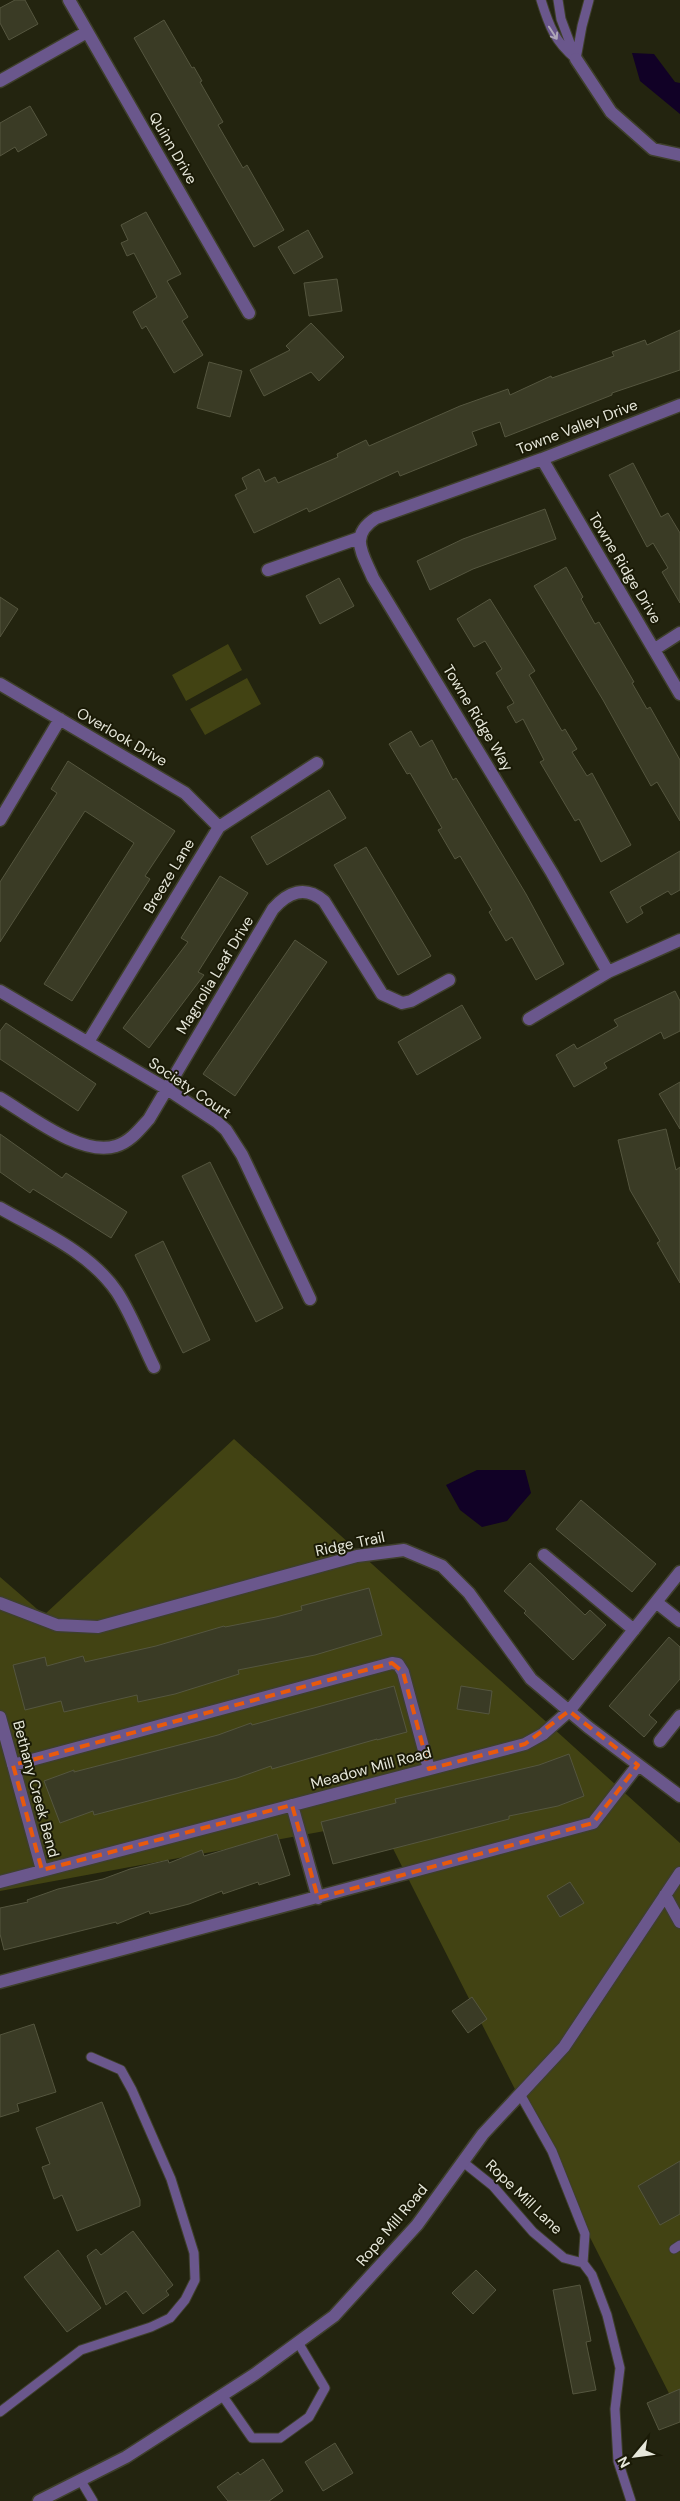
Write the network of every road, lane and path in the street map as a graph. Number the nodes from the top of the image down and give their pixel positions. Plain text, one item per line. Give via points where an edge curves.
1 (69, 0) edge
2 (541, 0) edge
3 (558, 0) edge
4 (590, 0) edge
5 (87, 32) junction
6 (576, 59) junction
7 (0, 81) edge
8 (680, 155) edge
9 (249, 313) dead end
10 (680, 405) edge
11 (542, 458) junction
12 (359, 538) junction
13 (268, 570) dead end
14 (680, 633) edge
15 (655, 649) junction
16 (0, 684) edge
17 (680, 694) edge
18 (60, 719) junction
19 (317, 763) dead end
20 (0, 820) edge
21 (219, 827) junction
22 (680, 940) edge
23 (608, 972) junction
24 (449, 980) dead end
25 (0, 990) edge
26 (529, 1019) dead end
27 (88, 1042) junction
28 (167, 1089) junction
29 (0, 1098) edge
30 (0, 1208) edge
31 (310, 1299) dead end
32 (154, 1367) dead end
33 (544, 1555) dead end
34 (680, 1572) edge
35 (656, 1602) junction
36 (2, 1608) edge
37 (680, 1621) edge
38 (634, 1630) junction
39 (569, 1711) junction
40 (680, 1716) edge
41 (0, 1717) edge
42 (660, 1741) dead end
43 (13, 1765) junction
44 (638, 1765) junction
45 (429, 1769) junction
46 (680, 1796) edge
47 (292, 1805) junction
48 (42, 1870) junction
49 (680, 1873) edge
50 (0, 1882) edge
51 (665, 1895) junction
52 (318, 1898) junction
53 (680, 1922) edge
54 (0, 1982) edge
55 (91, 2057) dead end
56 (520, 2094) junction
57 (463, 2162) junction
58 (583, 2263) junction
59 (299, 2344) junction
60 (222, 2395) junction
61 (0, 2412) edge
62 (81, 2481) junction
63 (39, 2501) edge
64 (93, 2501) edge
65 (632, 2501) edge

1 - 5 street, Quinn Drive
2 -> 6 lane via 549,28
3 - 6 lane via 561,19
4 - 6 lane
5 - 7 street
5 - 9 street, Quinn Drive
6 - 8 street via 611,112 653,149
10 - 11 street, Towne Valley Drive
11 - 12 street, Towne Valley Drive via 376,518 364,526
11 - 15 street, Towne Ridge Drive
12 - 13 street
12 - 23 street, Towne Ridge Way via 373,578
14 - 15 street
15 - 17 street, Towne Ridge Drive
16 - 18 street, Overlook Drive
18 - 20 street
18 - 21 street, Overlook Drive via 185,793
19 - 21 street, Breeze Lane
21 - 27 street, Breeze Lane
22 - 23 street
23 - 26 street
24 - 28 street, Magnolia Leaf Drive via 411,1001 402,1003 391,999 374,984 324,901 315,893 295,893 282,898
25 - 27 street, Society Court
27 - 28 street, Society Court
28 - 29 street, Magnolia Leaf Drive via 138,1132 116,1146 102,1148 90,1148 72,1141
28 - 31 street, Society Court via 217,1122 235,1142
30 - 32 street via 98,1269 117,1292
33 - 38 street
34 - 35 street, Meadow Mill Road
35 - 37 street
35 - 38 street, Meadow Mill Road
36 - 39 street, Ridge Trail via 57,1625 98,1627 357,1556 404,1550 442,1566 469,1593 530,1679
38 - 39 street, Meadow Mill Road
39 - 44 street, Ridge Trail
39 - 45 street, Meadow Mill Road via 543,1734 525,1744
40 - 42 street
41 - 43 street, Bethany Creek Bend
43 - 45 street via 392,1662 398,1664 403,1672
43 - 48 street, Bethany Creek Bend
44 - 46 street, Ridge Trail
44 - 52 street via 593,1823
45 - 47 street, Meadow Mill Road
47 - 48 street, Meadow Mill Road
47 - 52 street
48 - 50 street, Meadow Mill Road
49 - 51 street, Rope Mill Road
51 - 53 street
51 - 56 street, Rope Mill Road via 564,2047
52 - 54 street
55 - 61 lane via 121,2070 132,2090 171,2179 194,2253 195,2280 185,2300 170,2318 81,2350
56 - 57 street, Rope Mill Road via 483,2134
56 - 58 lane via 552,2151 585,2234
57 - 58 lane, Rope Mill Lane via 493,2186 533,2232 564,2258
57 - 59 street, Rope Mill Road via 411,2232 334,2316
58 - 65 lane via 592,2275 607,2315 620,2368 615,2409 618,2462
59 - 60 street, Rope Mill Road
59 - 60 lane via 324,2388 309,2417 280,2438 252,2438
60 - 62 street, Rope Mill Road via 126,2457
62 - 63 street, Rope Mill Road
62 - 64 lane

